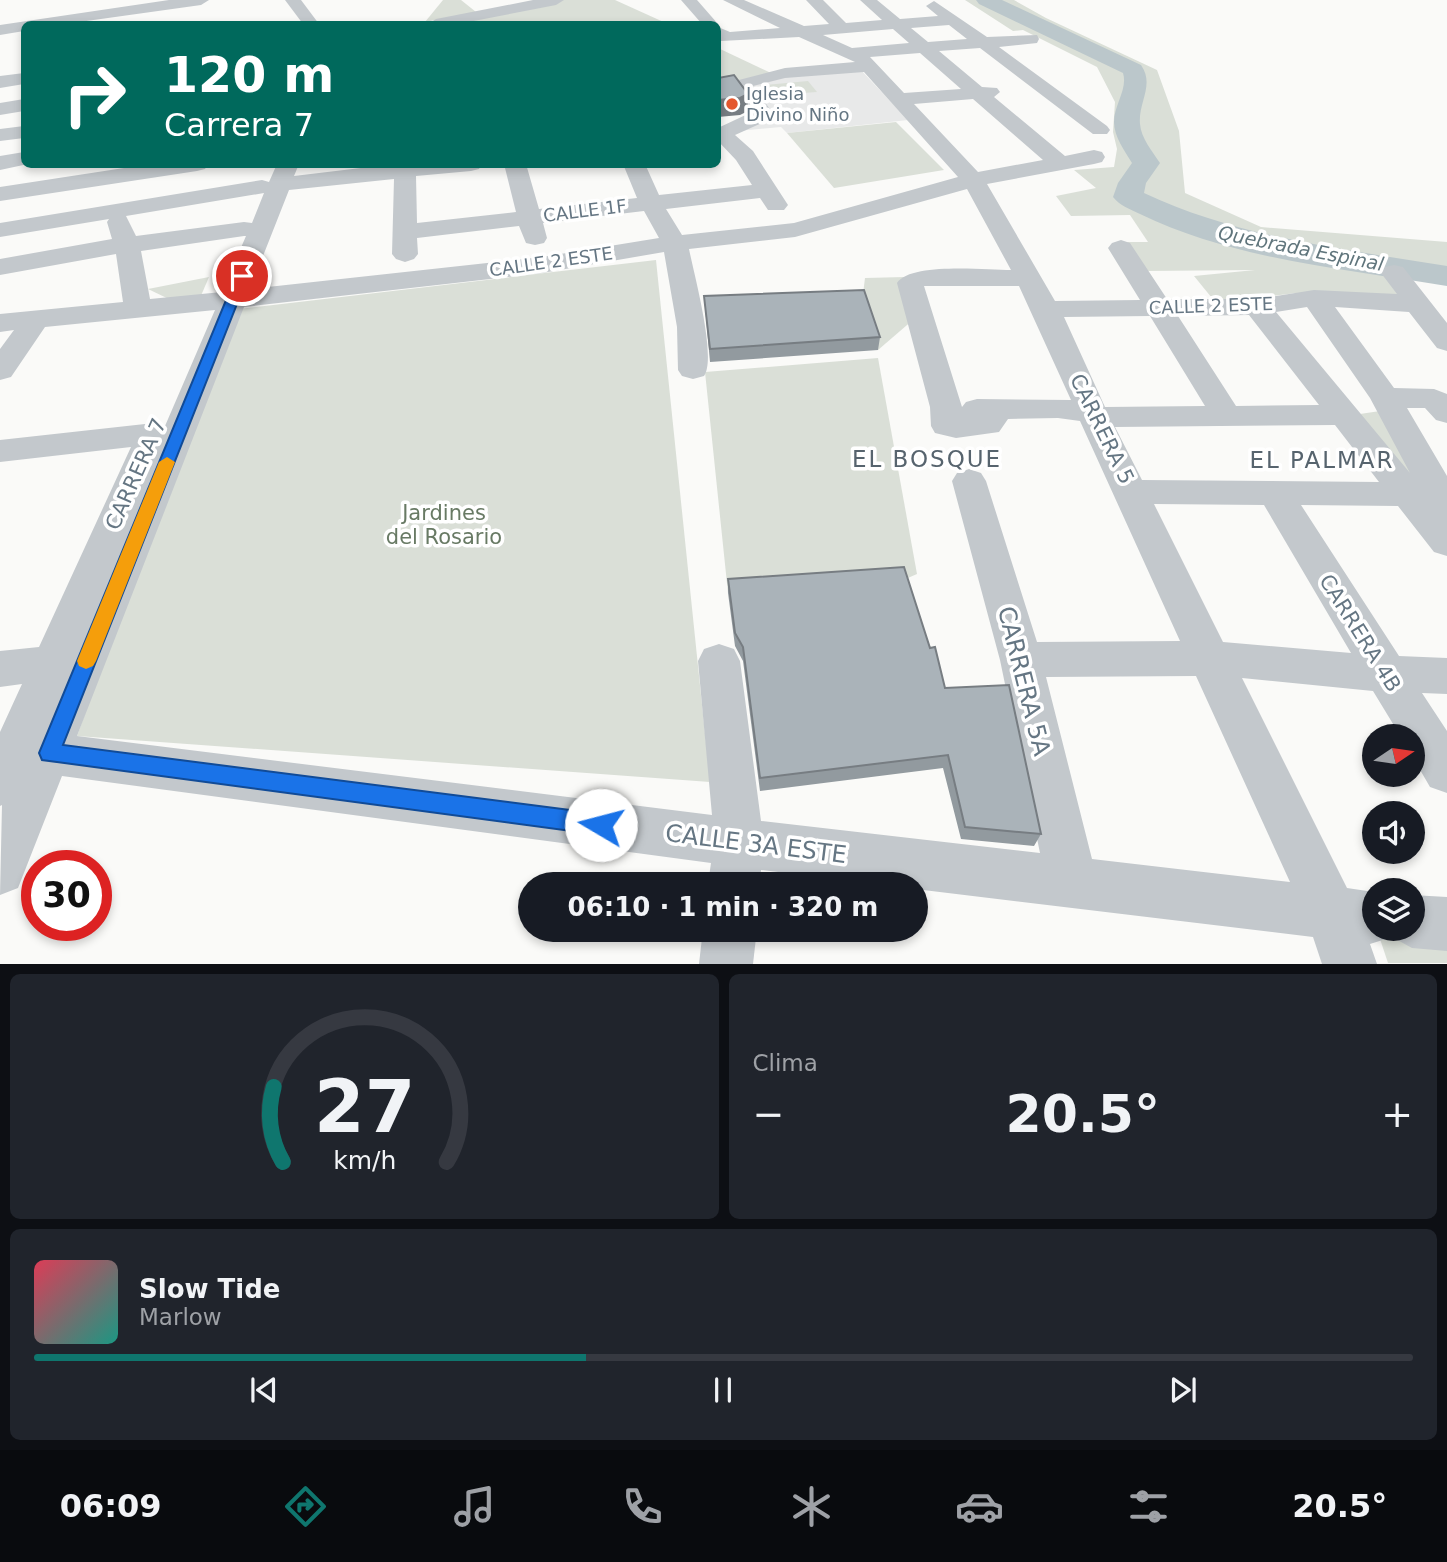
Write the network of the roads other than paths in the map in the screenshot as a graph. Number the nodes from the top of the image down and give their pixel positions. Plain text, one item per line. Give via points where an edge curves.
1 (62, 0) edge
2 (201, 0) edge
3 (293, 0) edge
4 (463, 0) edge
5 (537, 0) edge
6 (556, 0) edge
7 (689, 0) edge
8 (731, 0) edge
9 (814, 0) edge
10 (868, 0) edge
11 (925, 0) edge
12 (482, 13) junction
13 (952, 20) junction
14 (68, 21) edge
15 (74, 21) edge
16 (309, 21) edge
17 (433, 21) edge
18 (707, 21) edge
19 (897, 24) junction
20 (21, 26) edge
21 (842, 28) junction
22 (0, 30) edge
23 (803, 32) junction
24 (722, 35) edge
25 (749, 35) junction
26 (1031, 39) dead end
27 (982, 43) junction
28 (924, 47) junction
29 (852, 53) junction
30 (868, 66) junction
31 (785, 73) junction
32 (21, 79) edge
33 (0, 82) edge
34 (1042, 87) junction
35 (977, 93) junction
36 (901, 99) junction
37 (21, 106) edge
38 (0, 109) edge
39 (1100, 130) dead end
40 (21, 132) edge
41 (0, 135) edge
42 (722, 135) edge
43 (1094, 157) dead end
44 (21, 160) edge
45 (0, 163) edge
46 (1060, 163) junction
47 (144, 168) edge
48 (405, 168) edge
49 (516, 168) edge
50 (636, 168) edge
51 (105, 171) edge
52 (275, 175) edge
53 (973, 180) junction
54 (765, 190) junction
55 (0, 194) edge
56 (651, 203) junction
57 (116, 210) junction
58 (530, 218) junction
59 (244, 229) junction
60 (0, 230) edge
61 (795, 230) junction
62 (405, 232) junction
63 (676, 243) junction
64 (127, 245) junction
65 (1121, 248) dead end
66 (542, 265) junction
67 (0, 267) edge
68 (1394, 273) dead end
69 (405, 282) junction
70 (1038, 294) junction
71 (1314, 298) junction
72 (222, 300) junction
73 (1418, 303) junction
74 (1257, 307) junction
75 (138, 309) junction
76 (1157, 309) junction
77 (35, 320) junction
78 (0, 323) edge
79 (1447, 342) edge
80 (693, 370) dead end
81 (0, 371) edge
82 (1385, 397) junction
83 (1443, 399) edge
84 (1093, 415) junction
85 (1343, 415) junction
86 (1227, 416) junction
87 (153, 434) junction
88 (0, 451) edge
89 (969, 481) dead end
90 (1132, 492) junction
91 (1275, 494) junction
92 (1410, 494) junction
93 (1444, 522) edge
94 (1209, 659) junction
95 (1021, 660) junction
96 (719, 661) dead end
97 (53, 663) junction
98 (0, 669) edge
99 (1386, 674) junction
100 (1447, 676) edge
101 (21, 763) edge
102 (1447, 772) edge
103 (737, 863) edge
104 (0, 870) edge
105 (1072, 882) junction
106 (1353, 916) edge
107 (1425, 922) edge
108 (1447, 924) edge
109 (729, 942) edge
110 (726, 964) edge
111 (1350, 964) edge

1 - 14 street
2 - 15 street
3 - 16 street
4 - 12 street
5 - 12 street
6 - 12 street
7 - 18 street
8 - 23 street, CARRERA 5
9 - 21 street
10 - 19 street
11 - 13 street
12 - 17 street
13 - 19 street
13 - 27 street
19 - 21 street
19 - 28 street
20 - 22 street
21 - 23 street
23 - 25 street
23 - 29 street, CARRERA 5
24 - 25 street
25 - 31 street
26 - 27 street
27 - 28 street
27 - 34 street
28 - 29 street
28 - 35 street
29 - 30 street, CARRERA 5
30 - 31 street
30 - 36 street, CARRERA 5
31 - 42 street via 744,83 762,112
32 - 33 street
34 - 35 street
34 - 39 street
35 - 36 street
35 - 46 street
36 - 53 street, CARRERA 5
37 - 38 street
40 - 41 street
42 - 54 street via 745,156
43 - 46 street, CALLE 2 ESTE
44 - 45 street
46 - 53 street, CALLE 2 ESTE
47 - 51 street
48 - 52 street
48 - 62 street
49 - 58 street
50 - 56 street
51 - 55 street
51 - 57 street
52 - 57 street
52 - 59 street, CARRERA 7
52 - 72 street, CARRERA 7
53 - 61 street, CALLE 2 ESTE
53 - 70 street, CARRERA 5
54 - 56 street, CALLE 1F
54 - 61 street
56 - 58 street, CALLE 1F
56 - 63 street
57 - 60 street
57 - 64 street
58 - 62 street, CALLE 1F
58 - 66 street
59 - 64 street
59 - 72 street, CARRERA 7
61 - 63 street, CALLE 2 ESTE
62 - 69 street
63 - 66 street, CALLE 2 ESTE
63 - 80 street via 691,327
64 - 67 street
64 - 75 street
65 - 76 street
66 - 69 street, CALLE 2 ESTE
68 - 73 street
69 - 72 street, CALLE 2 ESTE
70 - 76 street, CALLE 2 ESTE
70 - 84 street, CARRERA 5
70 - 84 street, CALLE 2 ESTE via 920,278 910,283 946,416 956,428 987,425 998,409 1058,408
71 - 73 street, CALLE 2 ESTE
71 - 74 street, CALLE 2 ESTE
71 - 82 street
72 - 75 street, CALLE 2 ESTE
72 - 87 street, CARRERA 7
72 - 101 street, CARRERA 7
73 - 79 street
74 - 76 street, CALLE 2 ESTE
74 - 85 street
75 - 77 street, CALLE 2 ESTE
76 - 86 street
77 - 78 street, CALLE 2 ESTE
77 - 81 street
82 - 83 street
82 - 93 street
84 - 86 street
84 - 90 street, CARRERA 5
85 - 86 street
85 - 92 street
87 - 88 street
87 - 97 street, CARRERA 7
89 - 95 street, CARRERA 5A
90 - 91 street
90 - 94 street, CARRERA 5
91 - 92 street
91 - 99 street, CARRERA 4B
92 - 93 street
94 - 95 street
94 - 99 street
94 - 106 street, CARRERA 5
95 - 105 street, CARRERA 5A
96 - 103 street
97 - 98 street
97 - 101 street, CARRERA 7
99 - 100 street
99 - 102 street, CARRERA 4B
101 - 103 street, CALLE 3A ESTE
101 - 104 street, CARRERA 7
103 - 105 street, CALLE 3A ESTE
105 - 106 street, CALLE 3A ESTE
106 - 111 street, CARRERA 5
107 - 108 street
109 - 110 street

